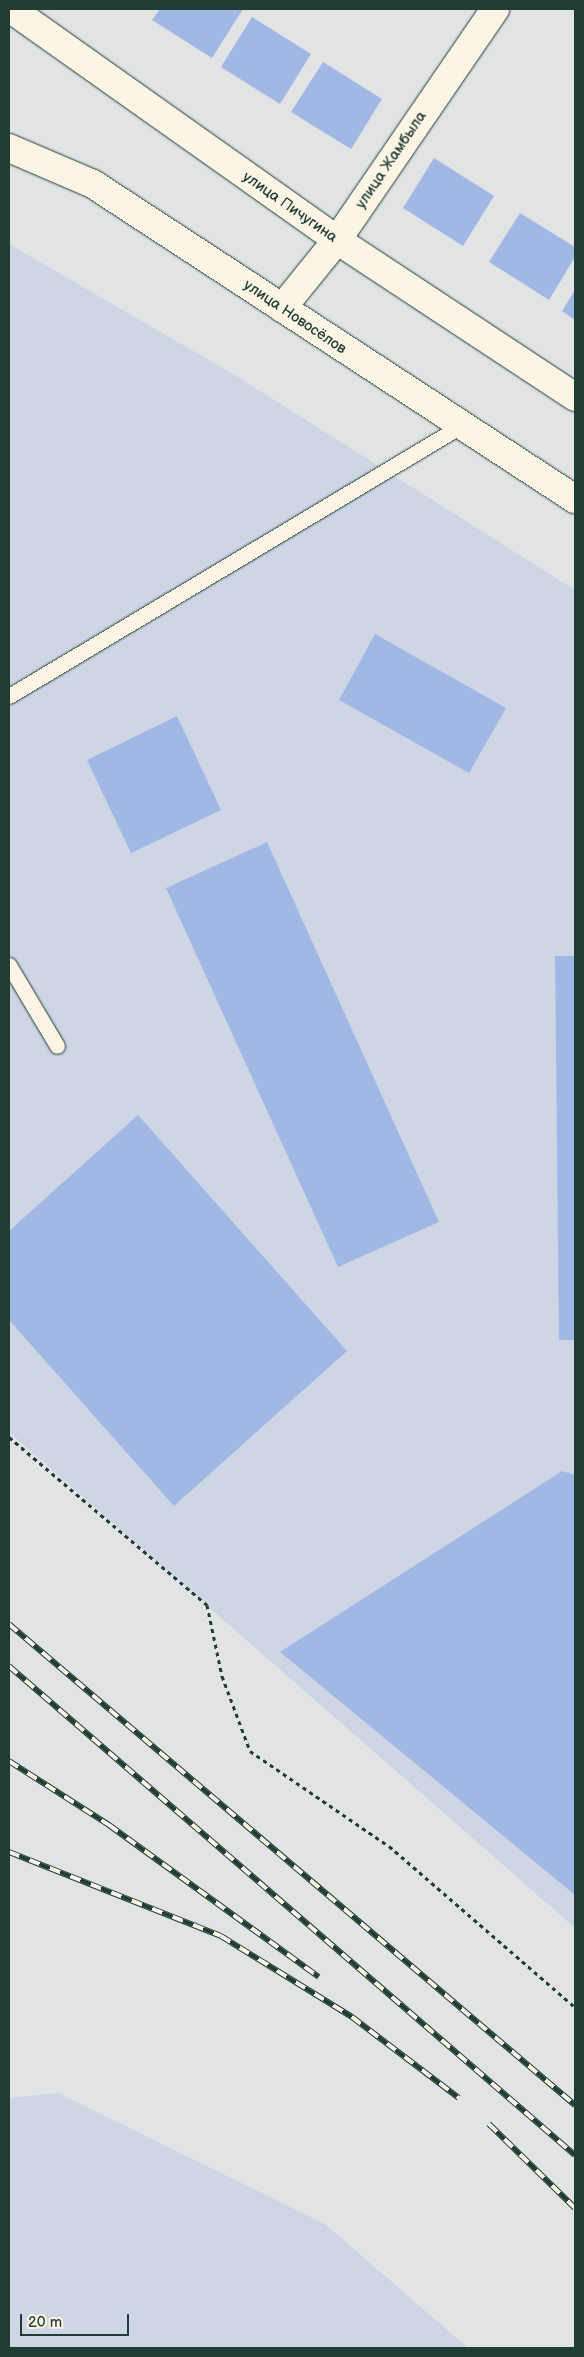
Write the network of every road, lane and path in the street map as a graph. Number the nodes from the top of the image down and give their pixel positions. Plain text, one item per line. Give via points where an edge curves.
1 (11, 9) edge
2 (495, 9) edge
3 (9, 148) edge
4 (337, 240) junction
5 (282, 308) junction
6 (575, 397) edge
7 (459, 427) junction
8 (575, 499) edge
9 (9, 696) edge
10 (9, 965) edge
11 (57, 1046) dead end
12 (9, 1437) edge
13 (575, 2008) edge

1 - 4 street, улица Пичугина
2 - 4 street, улица Жамбыла
3 - 5 street, улица Новосёлов via 93,184
4 - 5 street, улица Жамбыла
4 - 6 street, улица Пичугина
5 - 7 street, улица Новосёлов
7 - 8 street, улица Новосёлов
7 - 9 lane
10 - 11 lane
12 - 13 path via 207,1605 222,1676 250,1751 389,1846

